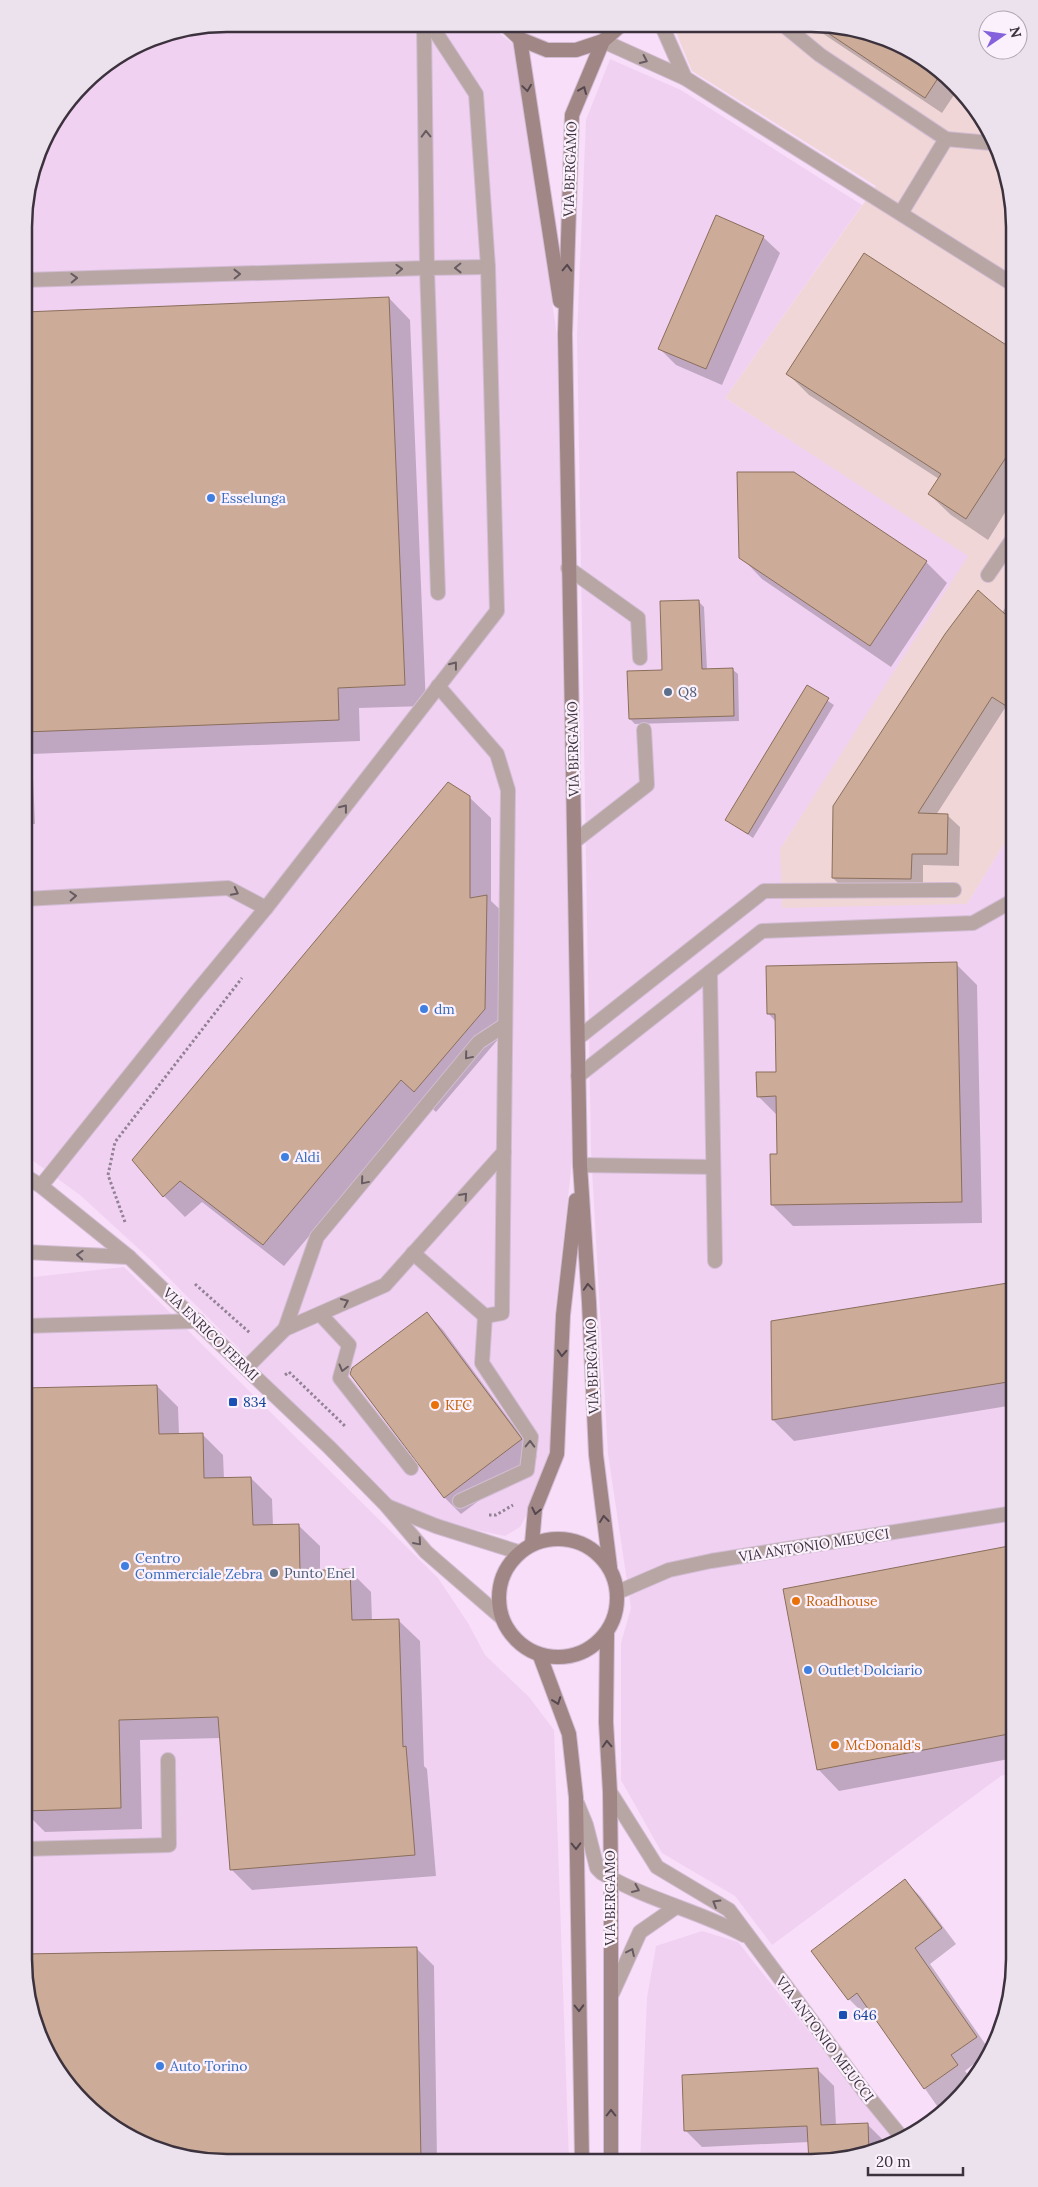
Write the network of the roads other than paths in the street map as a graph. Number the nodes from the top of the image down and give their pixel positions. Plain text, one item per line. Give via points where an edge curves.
1 (424, 32) edge
2 (436, 32) edge
3 (512, 32) edge
4 (613, 32) edge
5 (665, 32) edge
6 (792, 32) edge
7 (520, 39) junction
8 (603, 41) junction
9 (685, 78) junction
10 (946, 138) junction
11 (986, 142) edge
12 (901, 214) junction
13 (488, 267) junction
14 (428, 268) junction
15 (32, 280) edge
16 (1006, 280) edge
17 (565, 334) junction
18 (1006, 549) edge
19 (568, 568) junction
20 (988, 575) dead end
21 (438, 593) dead end
22 (640, 658) dead end
23 (438, 686) junction
24 (644, 730) dead end
25 (575, 841) junction
26 (954, 890) dead end
27 (32, 899) edge
28 (1006, 904) edge
29 (266, 908) junction
30 (710, 972) junction
31 (505, 1025) junction
32 (578, 1038) junction
33 (578, 1076) junction
34 (504, 1152) junction
35 (580, 1165) junction
36 (714, 1167) junction
37 (32, 1181) edge
38 (41, 1186) junction
39 (32, 1252) edge
40 (413, 1253) junction
41 (129, 1257) junction
42 (715, 1261) dead end
43 (320, 1314) junction
44 (485, 1316) junction
45 (198, 1321) junction
46 (32, 1326) edge
47 (284, 1330) junction
48 (246, 1368) junction
49 (411, 1468) dead end
50 (460, 1501) dead end
51 (386, 1506) junction
52 (1006, 1514) edge
53 (532, 1543) junction
54 (518, 1552) junction
55 (610, 1567) junction
56 (618, 1592) junction
57 (501, 1617) junction
58 (607, 1634) junction
59 (540, 1656) junction
60 (168, 1760) dead end
61 (610, 1792) junction
62 (576, 1797) junction
63 (32, 1849) edge
64 (611, 1878) junction
65 (676, 1907) junction
66 (748, 1938) junction
67 (610, 1996) junction
68 (899, 2133) edge
69 (582, 2154) edge
70 (611, 2154) edge

14 -> 1 street
2 - 13 street via 476,94
3 - 7 main road
4 - 8 main road
5 - 9 street
6 - 10 street via 820,55
7 - 8 main road via 547,50 576,50
7 -> 17 main road, VIA BERGAMO
8 -> 9 street
17 -> 8 main road, VIA BERGAMO via 572,116
9 - 12 street
10 - 11 street
10 - 12 street
12 - 16 street
13 -> 14 street
23 -> 13 street via 497,611
15 -> 14 street
14 - 21 street
17 - 19 main road, VIA BERGAMO
18 - 20 street
19 - 22 street via 638,618
19 - 25 main road, VIA BERGAMO
29 -> 23 street
23 - 31 street via 497,754 508,790
24 - 25 street via 647,785
25 - 32 main road, VIA BERGAMO
26 - 32 street via 764,891
27 -> 29 street via 228,888
28 - 30 street via 973,923 762,931
29 - 38 street
30 - 33 street
30 - 36 street
31 - 34 street
31 -> 47 street via 479,1042 317,1237
32 - 33 main road, VIA BERGAMO
33 - 35 main road, VIA BERGAMO
40 -> 34 street
34 - 44 street via 502,1313
35 - 36 street
35 -> 53 main road, VIA BERGAMO via 564,1315 557,1454 535,1509
55 -> 35 main road, VIA BERGAMO via 596,1455
36 - 42 street
37 - 38 street, VIA ENRICO FERMI
38 - 41 street, VIA ENRICO FERMI
41 -> 39 street
43 -> 40 street via 385,1285
40 - 44 street
41 - 45 street, VIA ENRICO FERMI
43 - 47 street
43 -> 49 street via 349,1345 340,1378
50 -> 44 street via 527,1470 531,1437 482,1363
45 - 46 street
45 - 48 street, VIA ENRICO FERMI
47 - 48 street
48 - 51 street, VIA ENRICO FERMI
51 - 54 street, VIA ENRICO FERMI
51 -> 57 street, VIA ENRICO FERMI via 426,1552
52 - 56 street, VIA ANTONIO MEUCCI via 711,1561 669,1570
53 - 54 main road
53 - 55 main road via 571,1541 592,1548
54 - 57 main road via 500,1588
55 - 56 main road
56 - 58 main road via 616,1618
57 - 59 main road via 511,1636
58 - 59 main road via 586,1650 562,1656
61 -> 58 main road, VIA BERGAMO via 606,1722
59 -> 62 main road via 569,1734
60 - 63 street via 169,1844
61 - 64 main road, VIA BERGAMO
66 -> 61 street, VIA ANTONIO MEUCCI via 728,1910 657,1867
62 - 64 street, VIA ANTONIO MEUCCI via 597,1868
62 -> 69 main road
64 -> 65 street, VIA ANTONIO MEUCCI
64 - 67 main road, VIA BERGAMO
65 - 66 street, VIA ANTONIO MEUCCI via 720,1922
67 -> 65 street via 640,1932
66 - 68 street, VIA ANTONIO MEUCCI via 866,2095
70 -> 67 main road, VIA BERGAMO

